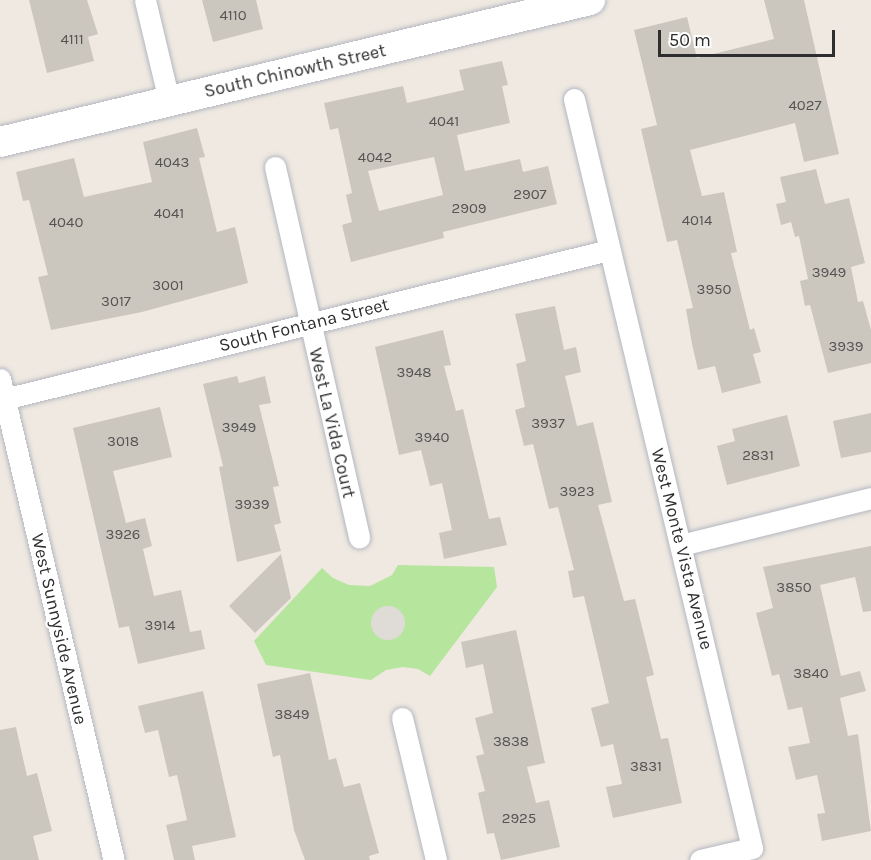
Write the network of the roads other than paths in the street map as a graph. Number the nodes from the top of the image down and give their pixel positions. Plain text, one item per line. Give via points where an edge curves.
1 (145, 0) edge
2 (591, 0) edge
3 (507, 10) edge
4 (574, 99) dead end
5 (170, 101) junction
6 (0, 142) edge
7 (275, 167) dead end
8 (609, 250) junction
9 (309, 324) junction
10 (2, 393) edge
11 (871, 498) edge
12 (359, 538) dead end
13 (681, 545) junction
14 (402, 718) dead end
15 (114, 860) edge
16 (436, 860) edge
17 (700, 860) edge

1 - 5 street
2 - 3 street, South Chinowth Street
3 - 5 street, South Chinowth Street
4 - 8 street, West Monte Vista Avenue
5 - 6 street, South Chinowth Street
7 - 9 street, West La Vida Court
8 - 9 street, South Fontana Street
8 - 13 street, West Monte Vista Avenue
9 - 10 street, South Fontana Street
9 - 12 street, West La Vida Court
10 - 15 street, West Sunnyside Avenue
11 - 13 street
13 - 17 street, West Monte Vista Avenue via 752,848
14 - 16 street

